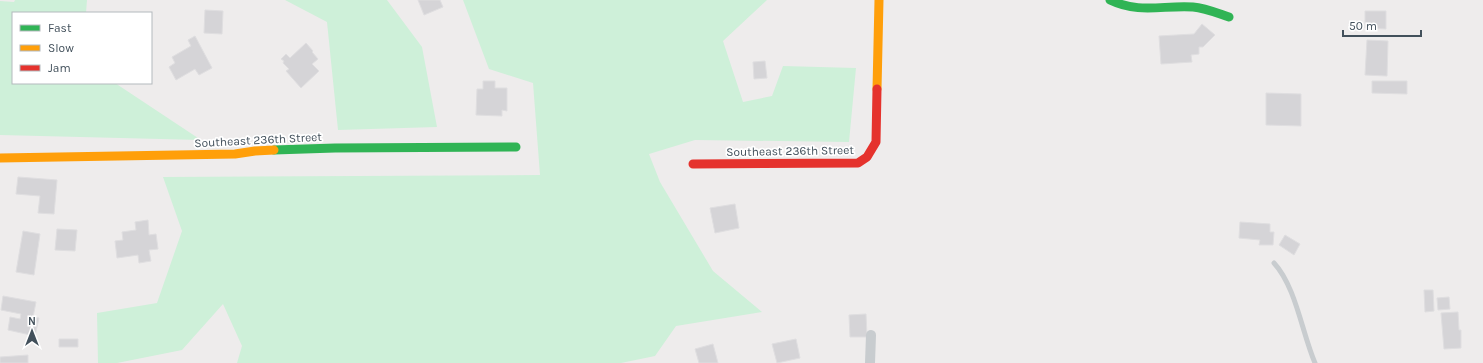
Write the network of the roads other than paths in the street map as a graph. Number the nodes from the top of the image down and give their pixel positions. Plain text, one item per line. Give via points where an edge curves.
1 (879, 0) edge
2 (1110, 0) edge
3 (1229, 17) dead end
4 (516, 147) dead end
5 (0, 158) edge
6 (693, 164) dead end
7 (1274, 263) dead end
8 (871, 335) dead end
9 (870, 363) edge
10 (1315, 363) edge

1 - 6 street, Southeast 236th Street via 876,142 870,156 858,163
2 - 3 street via 1139,8 1195,7
4 - 5 street, Southeast 236th Street via 335,148 235,154
7 - 10 lane via 1289,288
8 - 9 street

